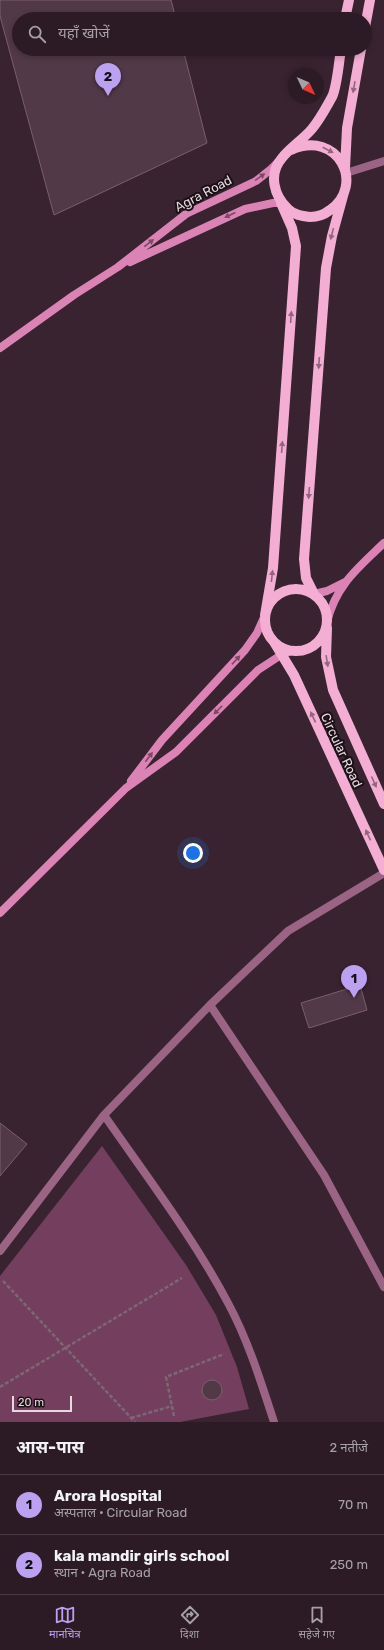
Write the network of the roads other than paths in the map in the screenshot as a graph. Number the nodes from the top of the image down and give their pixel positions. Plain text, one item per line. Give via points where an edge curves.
1 (349, 0) edge
2 (370, 0) edge
3 (346, 12) edge
4 (368, 12) edge
5 (339, 56) edge
6 (360, 56) edge
7 (291, 150) junction
8 (282, 158) junction
9 (384, 161) edge
10 (346, 173) junction
11 (343, 196) junction
12 (281, 203) junction
13 (118, 267) junction
14 (0, 348) edge
15 (384, 543) edge
16 (345, 582) junction
17 (314, 594) junction
18 (265, 615) junction
19 (327, 622) junction
20 (286, 653) junction
21 (126, 788) junction
22 (384, 804) edge
23 (384, 871) edge
24 (0, 913) edge
25 (210, 1005) junction
26 (104, 1115) junction
27 (0, 1251) edge
28 (384, 1287) edge
29 (274, 1422) edge

1 - 3 main road
2 - 4 main road
5 - 7 main road via 333,95 312,130
6 -> 10 main road via 347,128
7 - 8 main road
7 -> 10 main road via 301,145 313,144 324,147 342,162
8 - 12 main road via 276,168 274,180 275,192
13 -> 8 main road, Agra Road via 186,214 256,181
9 - 10 street
10 - 11 main road
11 - 12 main road via 326,214 314,217 290,212
11 -> 17 main road via 326,268 304,559 306,578
12 -> 13 main road, Agra Road via 245,209
18 -> 12 main road via 273,568 296,246 292,228
13 - 14 main road, Agra Road
15 - 16 main road
16 - 17 main road via 327,592
16 - 19 main road via 331,608
17 - 18 main road via 294,588 283,591 268,605
17 - 19 main road via 322,602
18 - 20 main road via 266,629 274,642
21 -> 18 main road via 162,740 245,650
19 - 20 main road via 318,642 310,648
19 -> 22 main road, Circular Road via 326,657 333,690
20 -> 21 main road via 258,670 176,752
23 -> 20 main road, Circular Road
21 - 24 main road
23 - 25 street via 288,931
25 - 26 street
25 - 28 street via 324,1175
26 - 27 street
26 - 29 street via 199,1252 229,1304

